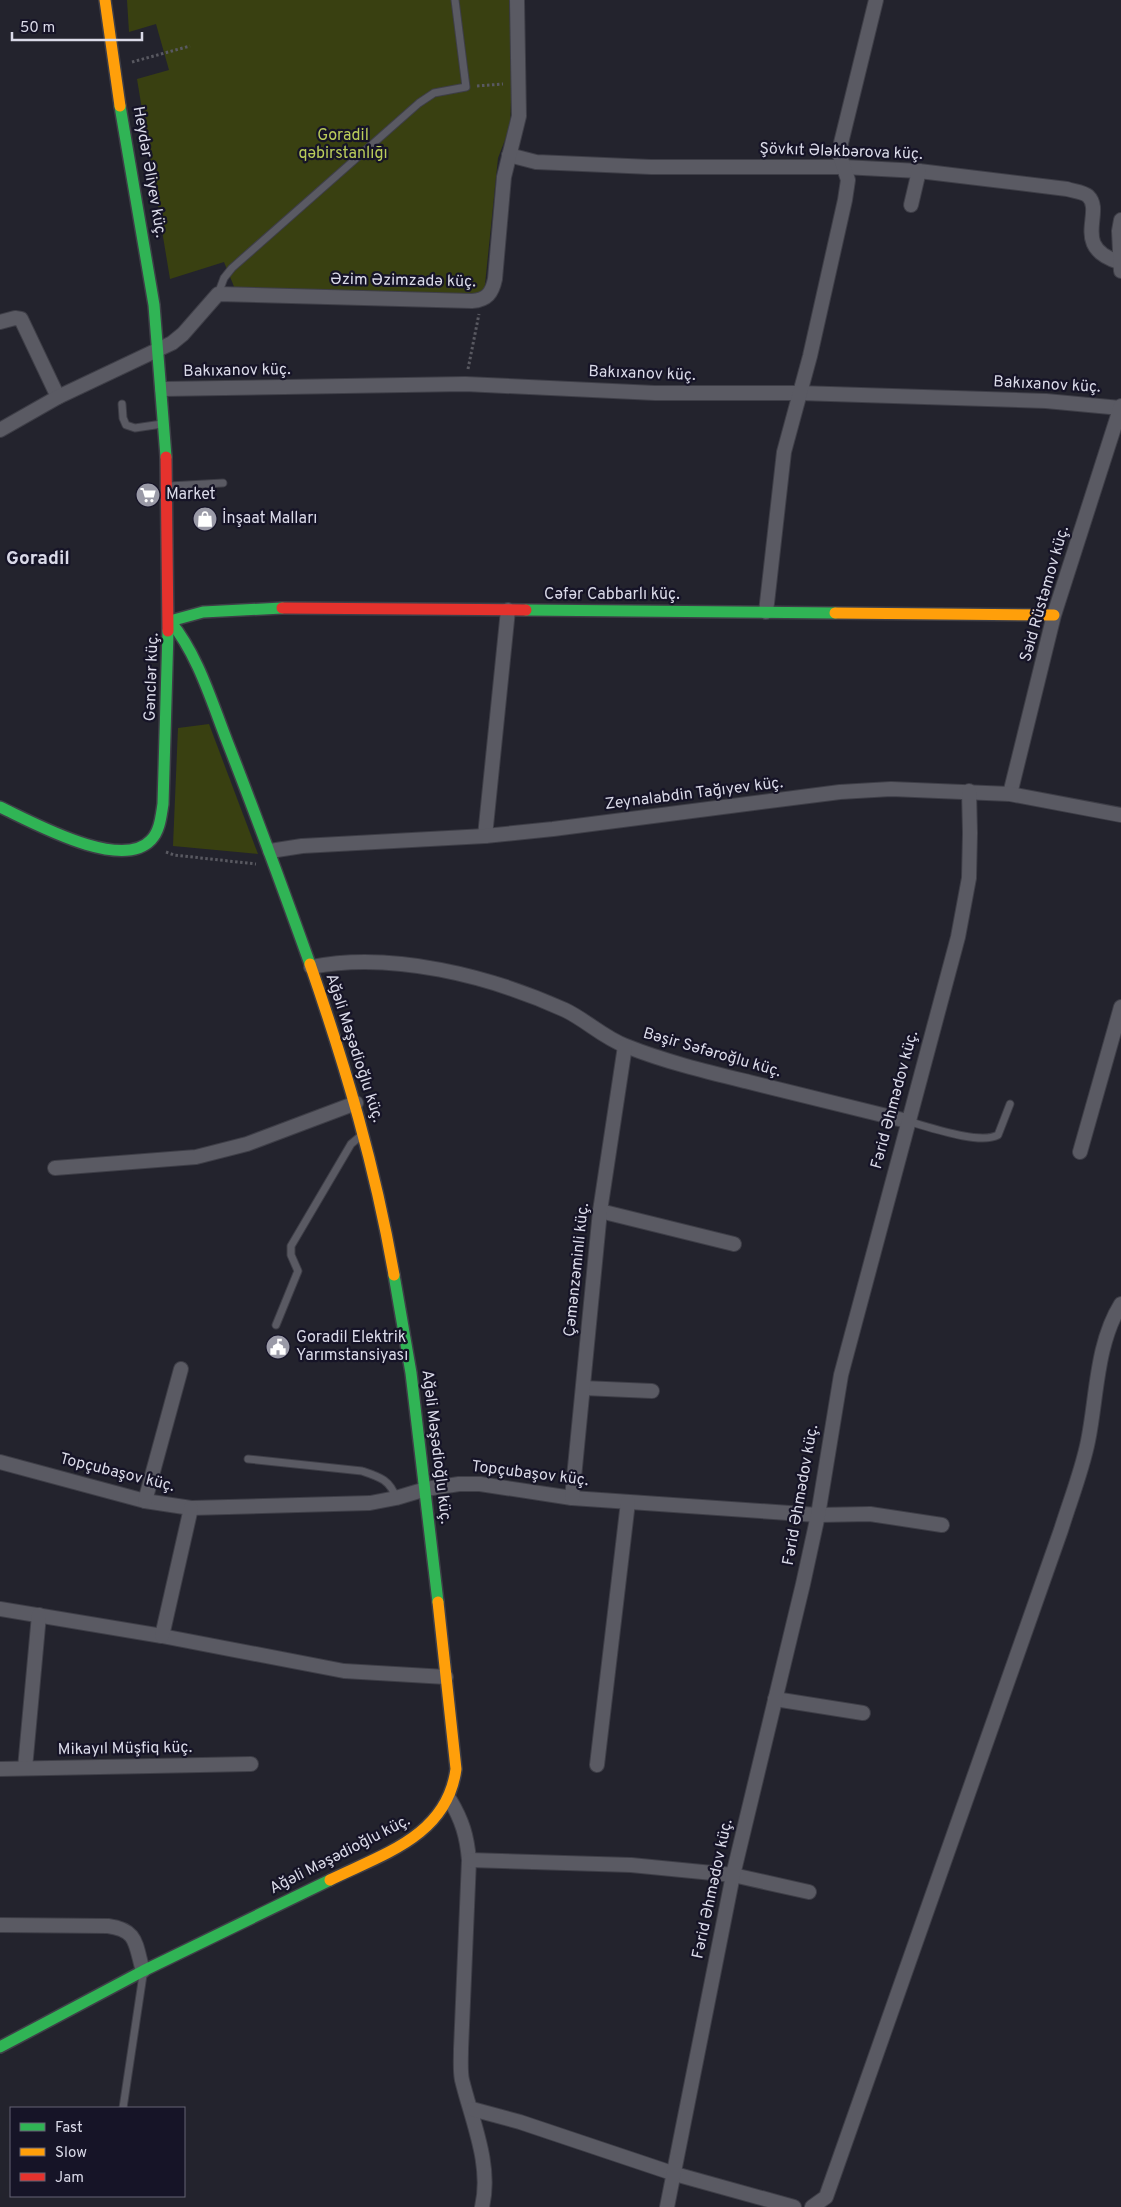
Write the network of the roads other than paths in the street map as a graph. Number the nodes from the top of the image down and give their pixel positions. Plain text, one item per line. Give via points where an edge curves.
1 (105, 0) edge
2 (455, 0) edge
3 (517, 0) edge
4 (876, 0) edge
5 (510, 155) junction
6 (844, 167) junction
7 (919, 171) junction
8 (911, 205) dead end
9 (1121, 220) edge
10 (1120, 266) edge
11 (218, 294) junction
12 (0, 322) edge
13 (159, 350) junction
14 (162, 389) junction
15 (799, 393) junction
16 (58, 397) junction
17 (122, 404) dead end
18 (1121, 407) edge
19 (165, 424) junction
20 (0, 430) edge
21 (223, 483) dead end
22 (169, 486) junction
23 (508, 610) junction
24 (766, 612) junction
25 (1054, 615) junction
26 (170, 621) junction
27 (969, 791) junction
28 (1010, 794) junction
29 (0, 806) edge
30 (1121, 815) edge
31 (485, 836) junction
32 (271, 854) junction
33 (312, 967) junction
34 (1121, 1007) edge
35 (625, 1046) junction
36 (356, 1104) junction
37 (1010, 1104) dead end
38 (907, 1122) junction
39 (365, 1133) junction
40 (1080, 1152) dead end
41 (55, 1168) dead end
42 (600, 1211) junction
43 (734, 1244) dead end
44 (1121, 1304) edge
45 (276, 1326) dead end
46 (181, 1369) dead end
47 (583, 1388) junction
48 (652, 1391) dead end
49 (248, 1460) dead end
50 (0, 1462) edge
51 (426, 1489) junction
52 (396, 1498) junction
53 (572, 1498) junction
54 (145, 1501) junction
55 (628, 1502) junction
56 (191, 1508) junction
57 (818, 1515) junction
58 (942, 1525) dead end
59 (0, 1609) edge
60 (39, 1615) junction
61 (162, 1636) junction
62 (446, 1678) junction
63 (775, 1699) junction
64 (862, 1713) dead end
65 (251, 1764) dead end
66 (598, 1765) dead end
67 (25, 1768) junction
68 (0, 1769) edge
69 (450, 1800) junction
70 (468, 1860) junction
71 (733, 1875) junction
72 (809, 1892) dead end
73 (0, 1925) edge
74 (143, 1971) junction
75 (0, 2047) edge
76 (123, 2107) edge
77 (472, 2109) junction
78 (675, 2174) junction
79 (482, 2207) edge
80 (667, 2207) edge
81 (794, 2207) edge
82 (812, 2207) edge

1 - 13 street, Heydər Əliyev küç. via 143,224
2 - 11 lane via 466,87 434,93 419,103 232,268
3 - 5 street, Əzim Əzimzadə küç. via 519,116
4 - 6 street via 841,143 840,156
5 - 6 street, Şövkıt Ələkbərova küç. via 536,162 651,167
5 - 11 street, Əzim Əzimzadə küç. via 504,177 493,290 481,301
6 - 7 street, Şövkıt Ələkbərova küç.
6 - 15 street via 848,180 845,200
7 - 8 street
7 - 10 street, Şövkıt Ələkbərova küç. via 1087,194 1094,207 1090,224 1094,244 1103,257
9 - 10 street
11 - 13 street via 183,334
12 - 16 street via 21,319
13 - 14 street, Gənclər küç.
13 - 16 street
14 - 15 street, Bakıxanov küç. via 465,384 655,393
14 - 19 street, Gənclər küç.
15 - 18 street, Bakıxanov küç. via 1046,401
15 - 24 street via 784,452
16 - 20 street
17 - 19 lane via 126,425 134,428
18 - 25 street, Səid Rüstəmov küç.
19 - 22 street, Gənclər küç.
21 - 22 lane
22 - 26 street, Gənclər küç.
23 - 24 street, Cəfər Cabbarlı küç.
23 - 26 street, Cəfər Cabbarlı küç. via 262,608 203,612
23 - 31 street
24 - 25 street, Cəfər Cabbarlı küç.
25 - 28 street, Səid Rüstəmov küç.
26 - 29 street, Gənclər küç. via 163,804 154,837 137,850 108,850 49,829
26 - 32 street, Ağəli Məşədioğlu küç. via 183,637 198,668
27 - 28 street, Zeynalabdin Tağıyev küç.
27 - 31 street, Zeynalabdin Tağıyev küç. via 891,789 840,792 554,830
27 - 38 street, Fərid Əhmədov küç. via 968,878 960,927
28 - 30 street, Zeynalabdin Tağıyev küç.
31 - 32 street, Zeynalabdin Tağıyev küç. via 302,846
32 - 33 street, Ağəli Məşədioğlu küç.
33 - 35 street, Bəşir Səfəroğlu küç. via 334,963 392,962 471,978 566,1010
33 - 36 street, Ağəli Məşədioğlu küç.
34 - 40 street
35 - 38 street, Bəşir Səfəroğlu küç. via 696,1069
35 - 42 street, Çəmənzəminli küç.
36 - 39 street, Ağəli Məşədioğlu küç.
36 - 41 street via 247,1144 196,1157
37 - 38 lane via 998,1135 991,1139
38 - 57 street, Fərid Əhmədov küç. via 841,1375
39 - 45 lane via 351,1144 291,1246 298,1271
39 - 51 street, Ağəli Məşədioğlu küç. via 395,1274
42 - 43 street
42 - 47 street, Çəmənzəminli küç.
44 - 82 street via 1103,1352 1088,1443 1060,1530 826,2197
46 - 54 street
47 - 48 street
47 - 53 street, Çəmənzəminli küç.
49 - 52 lane via 362,1471 376,1475 392,1486
50 - 54 street, Topçubaşov küç.
51 - 52 street, Topçubaşov küç.
51 - 53 street, Topçubaşov küç. via 480,1484
51 - 62 street, Ağəli Məşədioğlu küç.
52 - 56 street, Topçubaşov küç. via 370,1503
53 - 55 street, Topçubaşov küç.
54 - 56 street, Topçubaşov küç.
55 - 57 street, Topçubaşov küç.
55 - 66 street
56 - 61 street
57 - 58 street, Topçubaşov küç. via 870,1514
57 - 63 street, Fərid Əhmədov küç.
59 - 60 street
60 - 61 street
60 - 67 street
61 - 62 street via 344,1671
62 - 69 street, Ağəli Məşədioğlu küç. via 456,1770
63 - 64 street
63 - 71 street, Fərid Əhmədov küç.
65 - 67 street, Mikayıl Müşfiq küç.
67 - 68 street, Mikayıl Müşfiq küç.
69 - 70 street via 467,1837
69 - 74 street, Ağəli Məşədioğlu küç. via 439,1816 401,1846
70 - 71 street via 631,1865
70 - 77 street via 461,2049 462,2078
71 - 72 street
71 - 78 street, Fərid Əhmədov küç.
73 - 74 street via 123,1928 133,1937
74 - 75 street, Ağəli Məşədioğlu küç.
74 - 76 lane
77 - 78 street
77 - 79 street via 482,2160
78 - 80 street, Fərid Əhmədov küç.
78 - 81 street

